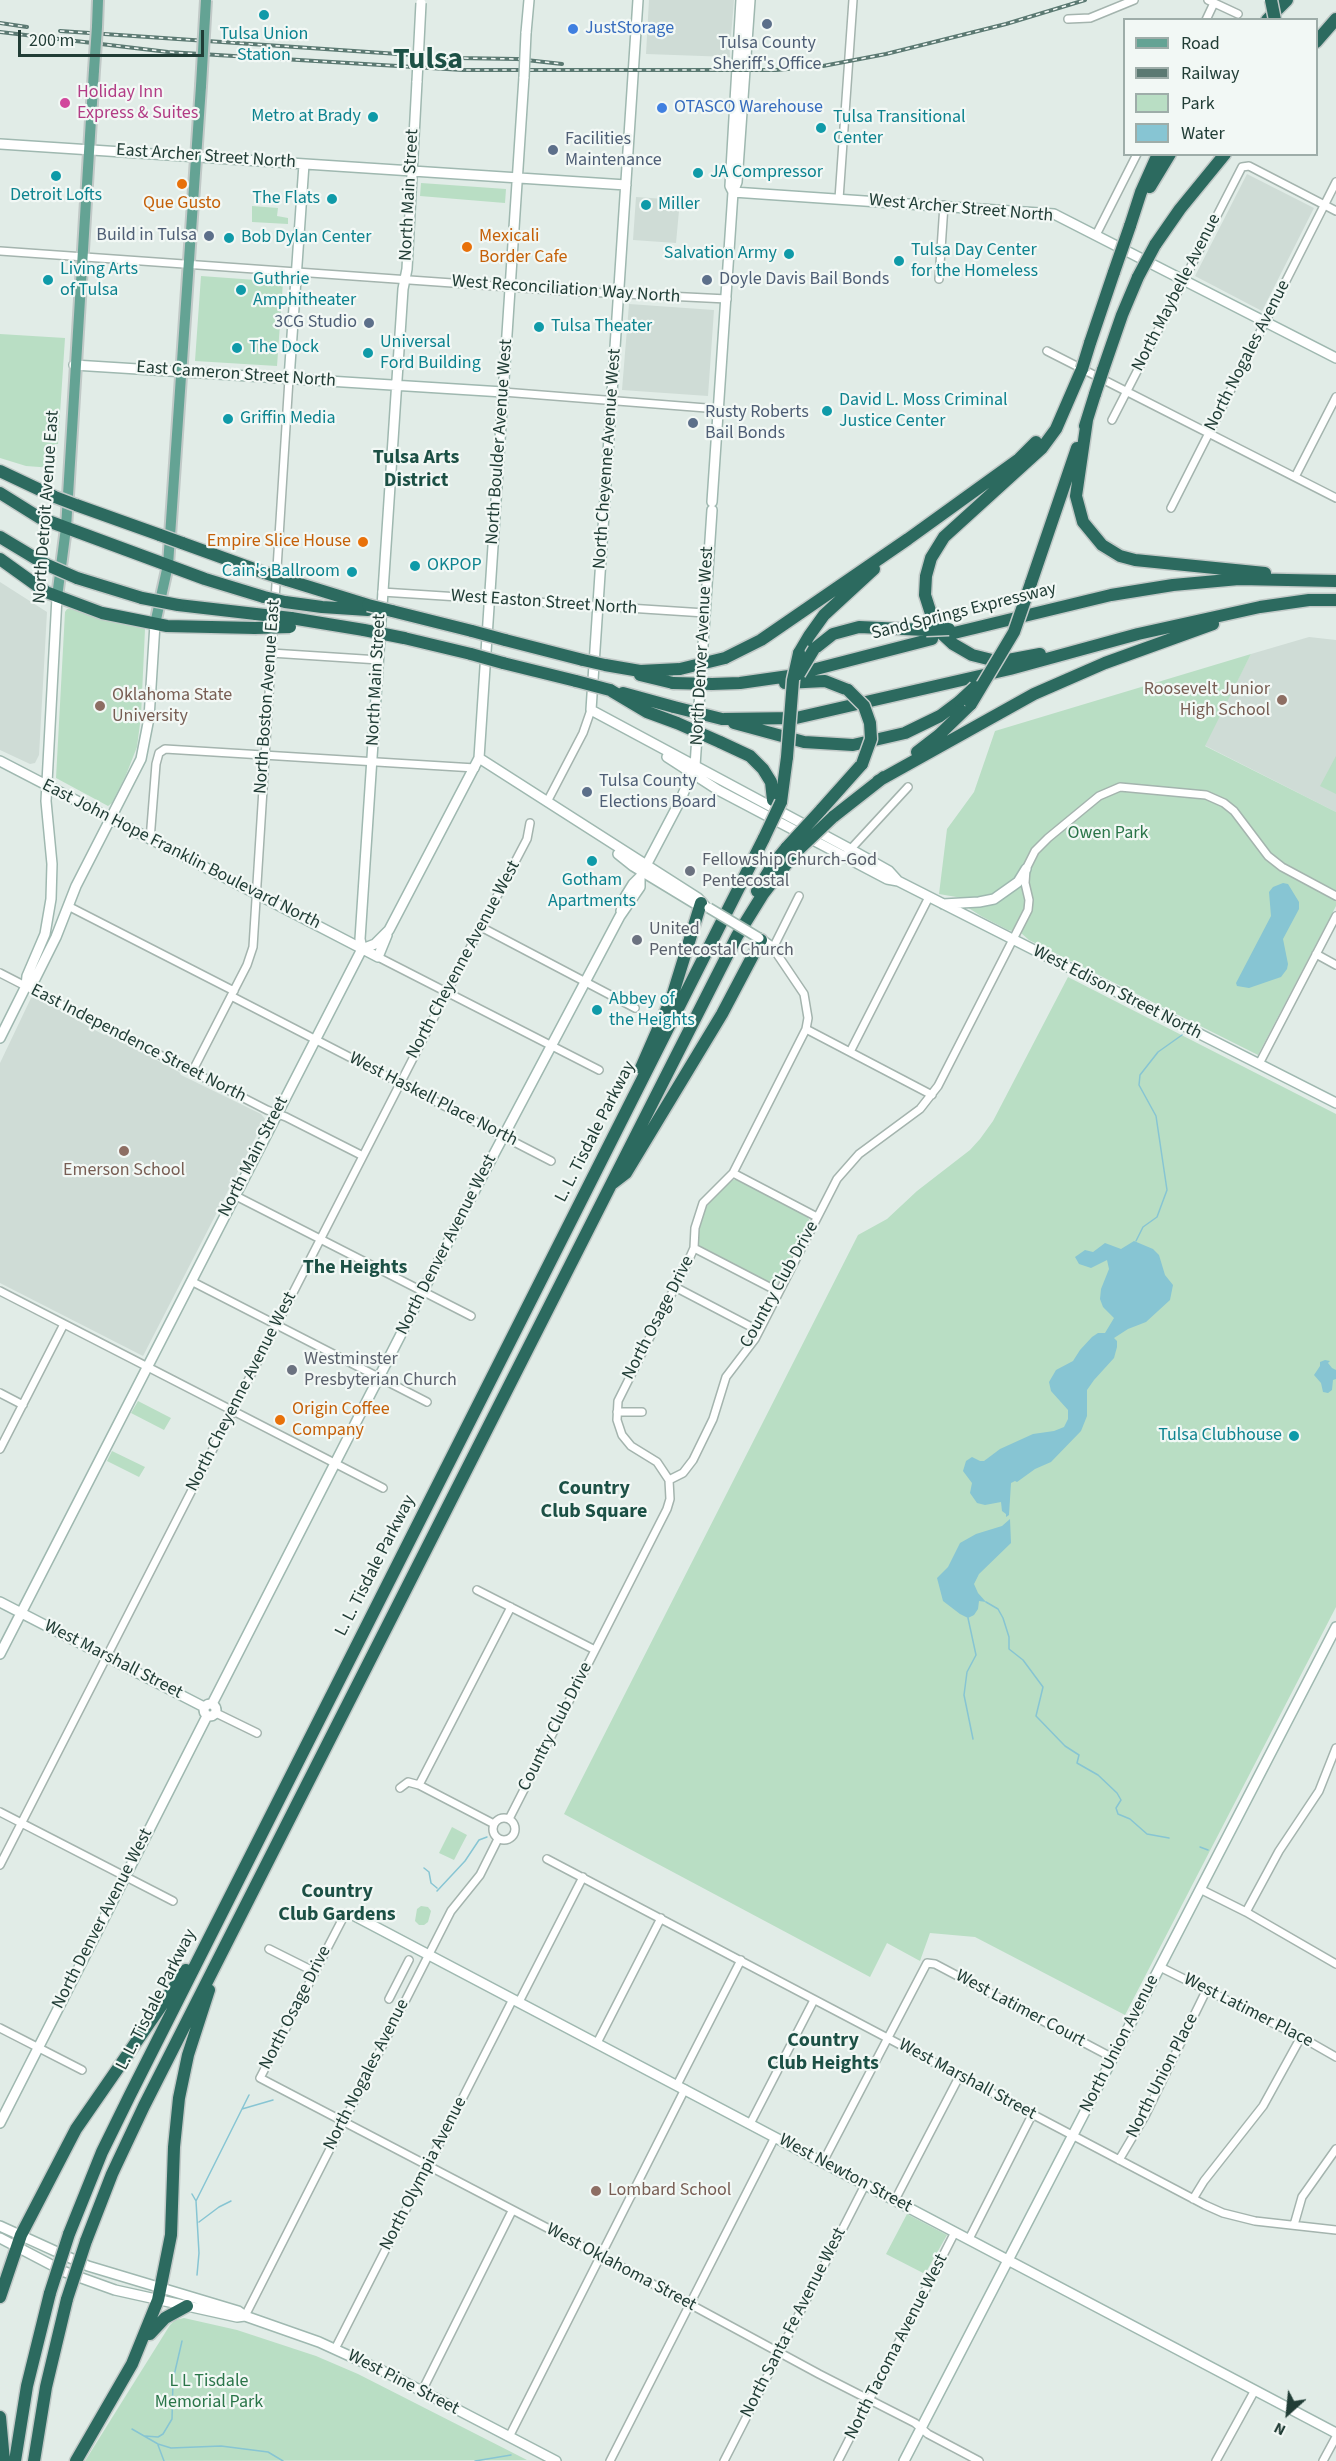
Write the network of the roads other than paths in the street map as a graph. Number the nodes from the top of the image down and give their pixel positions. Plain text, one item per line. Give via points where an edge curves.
1 (98, 0) edge
2 (206, 0) edge
3 (529, 0) edge
4 (638, 0) edge
5 (853, 0) edge
6 (1134, 0) edge
7 (1271, 0) edge
8 (1287, 0) edge
9 (1211, 1) edge
10 (421, 2) edge
11 (746, 3) edge
12 (1238, 14) dead end
13 (1207, 18) edge
14 (1269, 18) edge
15 (1275, 18) edge
16 (1068, 19) dead end
17 (1336, 19) edge
18 (1318, 41) edge
19 (0, 144) edge
20 (88, 149) junction
21 (1136, 156) edge
22 (1157, 156) edge
23 (1169, 156) edge
24 (1223, 156) edge
25 (196, 157) junction
26 (304, 164) junction
27 (411, 171) junction
28 (518, 178) junction
29 (1336, 182) edge
30 (626, 185) junction
31 (733, 192) junction
32 (839, 199) junction
33 (944, 205) junction
34 (1324, 205) junction
35 (1336, 211) edge
36 (1131, 220) junction
37 (1096, 235) junction
38 (0, 251) edge
39 (82, 256) junction
40 (189, 264) junction
41 (296, 271) junction
42 (939, 279) dead end
43 (1183, 279) junction
44 (404, 280) junction
45 (510, 286) junction
46 (619, 294) junction
47 (727, 299) junction
48 (1266, 322) junction
49 (1047, 351) dead end
50 (1336, 358) edge
51 (74, 365) junction
52 (182, 371) junction
53 (289, 379) junction
54 (397, 384) junction
55 (1126, 391) junction
56 (503, 392) junction
57 (1072, 393) junction
58 (1336, 397) edge
59 (611, 400) junction
60 (719, 409) junction
61 (1087, 420) junction
62 (1112, 420) dead end
63 (1208, 433) junction
64 (0, 471) edge
65 (1295, 477) junction
66 (0, 493) edge
67 (1336, 498) edge
68 (1171, 508) dead end
69 (66, 528) junction
70 (0, 537) edge
71 (908, 539) junction
72 (0, 560) edge
73 (168, 565) junction
74 (1333, 581) edge
75 (382, 592) junction
76 (57, 597) junction
77 (490, 599) junction
78 (1336, 600) edge
79 (598, 606) junction
80 (368, 607) junction
81 (1260, 607) junction
82 (705, 613) junction
83 (290, 622) junction
84 (155, 624) junction
85 (929, 634) junction
86 (1138, 634) junction
87 (271, 653) junction
88 (379, 660) junction
89 (605, 665) junction
90 (712, 684) junction
91 (610, 690) junction
92 (792, 698) junction
93 (965, 703) junction
94 (591, 710) junction
95 (722, 719) junction
96 (264, 754) junction
97 (479, 758) junction
98 (0, 761) edge
99 (372, 762) junction
100 (475, 768) junction
101 (693, 771) junction
102 (878, 782) junction
103 (47, 785) junction
104 (908, 787) dead end
105 (547, 802) junction
106 (112, 820) junction
107 (530, 823) dead end
108 (764, 838) junction
109 (150, 840) junction
110 (791, 850) junction
111 (847, 853) junction
112 (1026, 869) junction
113 (643, 872) junction
114 (256, 894) junction
115 (799, 896) dead end
116 (1336, 896) edge
117 (929, 897) junction
118 (942, 904) junction
119 (68, 906) junction
120 (705, 906) junction
121 (1336, 916) edge
122 (481, 927) junction
123 (389, 930) junction
124 (760, 939) junction
125 (1013, 940) junction
126 (773, 948) junction
127 (362, 949) junction
128 (1316, 954) junction
129 (378, 957) junction
130 (1336, 965) edge
131 (0, 973) edge
132 (585, 982) junction
133 (26, 986) junction
134 (447, 992) junction
135 (232, 994) junction
136 (635, 1008) dead end
137 (806, 1029) junction
138 (0, 1038) edge
139 (314, 1039) junction
140 (551, 1046) junction
141 (850, 1052) junction
142 (1259, 1064) junction
143 (599, 1071) dead end
144 (192, 1072) junction
145 (400, 1084) junction
146 (932, 1095) junction
147 (1336, 1103) edge
148 (276, 1113) junction
149 (504, 1136) junction
150 (610, 1144) junction
151 (363, 1156) junction
152 (551, 1161) dead end
153 (733, 1173) junction
154 (609, 1186) junction
155 (234, 1195) junction
156 (817, 1217) junction
157 (320, 1239) junction
158 (694, 1248) junction
159 (191, 1281) junction
160 (675, 1287) junction
161 (0, 1291) edge
162 (423, 1292) junction
163 (778, 1292) junction
164 (471, 1316) dead end
165 (64, 1324) junction
166 (276, 1325) junction
167 (759, 1331) junction
168 (147, 1366) junction
169 (379, 1378) junction
170 (0, 1393) edge
171 (427, 1402) dead end
172 (23, 1405) junction
173 (232, 1410) junction
174 (642, 1412) dead end
175 (617, 1416) junction
176 (0, 1449) edge
177 (335, 1464) junction
178 (669, 1480) junction
179 (383, 1488) dead end
180 (477, 1590) dead end
181 (0, 1602) edge
182 (511, 1607) junction
183 (21, 1613) junction
184 (1335, 1632) edge
185 (595, 1650) junction
186 (0, 1654) edge
187 (106, 1657) junction
188 (210, 1710) junction
189 (257, 1733) dead end
190 (1336, 1748) edge
191 (419, 1785) junction
192 (400, 1788) dead end
193 (0, 1812) edge
194 (509, 1819) junction
195 (21, 1823) junction
196 (494, 1824) junction
197 (498, 1839) junction
198 (547, 1859) dead end
199 (0, 1865) edge
200 (125, 1875) junction
201 (583, 1877) junction
202 (1200, 1889) junction
203 (173, 1900) dead end
204 (1246, 1912) junction
205 (353, 1915) joint
206 (661, 1918) junction
207 (207, 1940) junction
208 (269, 1949) dead end
209 (428, 1955) junction
210 (219, 1956) junction
211 (409, 1960) dead end
212 (741, 1960) junction
213 (1336, 1964) edge
214 (1160, 1966) junction
215 (315, 1972) junction
216 (1206, 1991) junction
217 (389, 1999) dead end
218 (814, 2000) junction
219 (516, 2001) junction
220 (0, 2028) edge
221 (1301, 2037) junction
222 (887, 2038) junction
223 (597, 2043) junction
224 (38, 2048) junction
225 (1336, 2057) edge
226 (1113, 2058) junction
227 (82, 2070) dead end
228 (959, 2077) junction
229 (260, 2078) joint
230 (681, 2087) junction
231 (1032, 2115) junction
232 (343, 2122) junction
233 (0, 2123) edge
234 (750, 2124) junction
235 (1072, 2136) junction
236 (775, 2137) junction
237 (1336, 2150) edge
238 (1119, 2160) junction
239 (823, 2162) junction
240 (429, 2166) junction
241 (865, 2185) junction
242 (1193, 2199) junction
243 (895, 2200) junction
244 (513, 2211) junction
245 (1293, 2225) junction
246 (0, 2226) edge
247 (1336, 2230) edge
248 (955, 2232) junction
249 (0, 2238) edge
250 (969, 2239) junction
251 (19, 2241) junction
252 (601, 2256) junction
253 (1008, 2260) junction
254 (160, 2294) junction
255 (0, 2297) edge
256 (690, 2304) junction
257 (187, 2306) junction
258 (245, 2316) junction
259 (140, 2347) junction
260 (335, 2349) junction
261 (779, 2351) junction
262 (1255, 2390) junction
263 (422, 2391) junction
264 (869, 2400) junction
265 (0, 2417) edge
266 (921, 2428) junction
267 (1336, 2435) edge
268 (509, 2437) junction
269 (4, 2461) edge
270 (15, 2461) edge
271 (34, 2461) edge
272 (76, 2461) edge
273 (556, 2461) edge
274 (610, 2461) edge
275 (724, 2461) edge
276 (838, 2461) edge
277 (904, 2461) edge
278 (979, 2461) edge
279 (1216, 2461) edge
280 (1323, 2461) edge

1 - 20 main road, North Detroit Avenue East, bridge
2 - 25 main road, bridge
3 - 28 street, North Boulder Avenue West, bridge
4 - 30 street, North Cheyenne Avenue West
5 - 32 street
6 - 16 street via 1089,18
7 - 15 highway, bridge
8 - 14 highway
9 - 12 street
9 - 13 street
10 - 27 street, North Main Street, bridge
11 - 31 street, North Denver Avenue West via 730,186
17 - 18 highway
19 - 20 street, East Archer Street North
20 - 25 street, East Archer Street North
20 - 39 main road, North Detroit Avenue East
21 - 37 street
22 - 36 highway
23 - 36 highway
24 - 61 highway, bridge via 1180,209 1138,277
25 - 26 street, East Archer Street North
25 - 40 main road
26 - 27 street, East Archer Street North
26 - 41 street, North Boston Avenue East
27 - 28 street
27 - 44 street, North Main Street
28 - 30 street
28 - 45 street, North Boulder Avenue West
29 - 34 street, North Nogales Avenue
30 - 46 street, North Cheyenne Avenue West
31 - 32 street, West Archer Street North
31 - 47 street, North Denver Avenue West
32 - 33 street, West Archer Street North
33 - 37 street, West Archer Street North via 1054,214
33 - 42 street
34 - 35 street
34 - 43 street, North Maybelle Avenue via 1244,166
34 - 48 street, North Nogales Avenue
36 - 57 highway, bridge
37 - 43 street, West Archer Street North
38 - 39 street, West Reconciliation Way North
39 - 40 street, West Reconciliation Way North
39 - 51 main road, North Detroit Avenue East
40 - 41 street, West Reconciliation Way North
40 - 52 main road
41 - 44 street, West Reconciliation Way North
41 - 53 street, North Boston Avenue East
43 - 48 street, West Archer Street North
43 - 55 street, North Maybelle Avenue
44 - 45 street, West Reconciliation Way North
44 - 54 street, North Main Street
45 - 46 street, West Reconciliation Way North
45 - 56 street, North Boulder Avenue West
46 - 47 street, West Reconciliation Way North
46 - 59 street, North Cheyenne Avenue West
47 - 60 street, North Denver Avenue West
48 - 50 street, West Archer Street North
48 - 63 street, North Nogales Avenue
49 - 55 street
51 - 52 street, East Cameron Street North
51 - 69 main road, North Detroit Avenue East
52 - 53 street, East Cameron Street North
52 - 73 main road
53 - 54 street, East Cameron Street North
53 - 87 street, North Boston Avenue East
54 - 56 street, East Cameron Street North
54 - 75 street, North Main Street
55 - 62 street, North Maybelle Avenue
55 - 63 street
56 - 59 street
56 - 77 street, North Boulder Avenue West
57 - 71 highway via 1050,426 1019,459
57 - 86 highway via 1056,429 1042,448 938,545 926,576 927,606 940,632 953,644 992,660
58 - 65 street
59 - 60 street
59 - 79 street, North Cheyenne Avenue West
60 - 82 street, North Denver Avenue West
61 - 74 highway via 1075,489 1083,522 1102,545 1135,560
61 - 93 highway, bridge via 1014,632
63 - 65 street
63 - 68 street, North Nogales Avenue
64 - 80 highway, bridge via 76,505
65 - 67 street
66 - 69 highway via 35,515
69 - 73 highway
69 - 76 main road, North Detroit Avenue East
70 - 83 highway, bridge via 77,578 142,598
71 - 89 highway, bridge via 766,636 724,658 680,669 640,671
71 - 92 highway, bridge via 824,615 808,636 799,653
72 - 76 highway
73 - 80 highway, bridge via 285,602
73 - 84 main road
74 - 85 highway, Sand Springs Expressway via 1239,579 1173,585
75 - 77 street, West Easton Street North
75 - 88 street, North Main Street
76 - 84 highway via 102,613
76 - 103 street, North Detroit Avenue East
77 - 79 street, West Easton Street North
77 - 97 street, North Boulder Avenue West
78 - 81 highway
79 - 82 street, West Easton Street North
79 - 94 street, North Cheyenne Avenue West
80 - 89 highway, bridge
81 - 86 highway
81 - 102 highway via 1070,677
82 - 101 street, North Denver Avenue West
83 - 84 highway, bridge via 255,628
83 - 91 highway, bridge via 348,627 404,638
84 - 106 street via 145,747
85 - 90 highway, Sand Springs Expressway via 789,676
85 - 92 highway, bridge via 859,627 833,634 814,649 800,670
86 - 95 highway via 819,714 769,720
87 - 88 street
87 - 96 street, North Boston Avenue East
88 - 99 street, North Main Street
89 - 90 highway, Sand Springs Expressway, bridge via 673,683
90 - 110 highway, bridge via 746,687 833,683 848,690 864,706 871,739 862,764
91 - 95 highway, bridge
91 - 108 highway, bridge via 647,712 750,756 763,768 774,795
92 - 108 highway, L. L. Tisdale Parkway, bridge via 784,790
93 - 95 highway via 912,731 853,745 804,742
93 - 102 highway via 939,735
94 - 101 street, West Edison Street North
94 - 105 street, North Cheyenne Avenue West via 584,733
96 - 99 street
96 - 109 street via 165,748 156,764
96 - 114 street, North Boston Avenue East
97 - 100 street, North Boulder Avenue West
97 - 105 street
98 - 103 street, East John Hope Franklin Boulevard North
99 - 100 street
99 - 127 street, North Main Street
100 - 123 street, North Boulder Avenue West
101 - 111 street, West Edison Street North
101 - 113 street, North Denver Avenue West
102 - 110 highway, bridge
103 - 106 street, East John Hope Franklin Boulevard North
103 - 133 street, North Detroit Avenue East via 51,899 45,934
104 - 111 street
105 - 113 street via 597,834
106 - 109 street, East John Hope Franklin Boulevard North
106 - 119 street
107 - 122 street, North Cheyenne Avenue West via 528,839
108 - 150 highway, L. L. Tisdale Parkway
109 - 114 street, East John Hope Franklin Boulevard North
110 - 154 highway, L. L. Tisdale Parkway via 761,881 737,936
111 - 117 street, West Edison Street North via 887,879
112 - 116 street via 1035,851 1099,796 1120,787 1140,788 1206,795 1224,803 1268,856
112 - 118 street via 1018,882 994,899
112 - 125 street, Country Club Drive via 1028,910
113 - 120 street via 698,898
113 - 132 street, North Denver Avenue West via 625,897 620,916
114 - 127 street, East John Hope Franklin Boulevard North
114 - 135 street, North Boston Avenue East via 252,951
115 - 126 street
117 - 118 street, West Edison Street North
117 - 141 street
118 - 125 street, West Edison Street North
119 - 133 street via 34,980
119 - 135 street, West Haskell Place North
120 - 124 street, bridge
120 - 150 highway via 672,998
121 - 128 street
122 - 132 street
122 - 134 street, North Cheyenne Avenue West
123 - 127 street, North Boulder Avenue West via 375,944
123 - 129 street
124 - 126 street
124 - 154 highway via 722,1014 626,1173
125 - 142 street, West Edison Street North
125 - 146 street, Country Club Drive
126 - 137 street via 804,994
127 - 129 street, East John Hope Franklin Boulevard North
127 - 139 street, North Main Street
128 - 130 street
128 - 142 street
129 - 134 street
131 - 133 street, East Independence Street North
132 - 136 street
132 - 140 street, North Denver Avenue West
133 - 138 street
133 - 144 street, East Independence Street North
134 - 140 street
134 - 145 street, North Cheyenne Avenue West
135 - 139 street, West Haskell Place North
135 - 144 street, North Boston Avenue East
137 - 141 street
137 - 153 street, North Osage Drive
139 - 145 street, West Haskell Place North
139 - 148 street, North Main Street
140 - 143 street
140 - 149 street, North Denver Avenue West
141 - 146 street
142 - 147 street, West Edison Street North
144 - 148 street, East Independence Street North
145 - 149 street, West Haskell Place North
145 - 151 street, North Cheyenne Avenue West
146 - 156 street, Country Club Drive via 912,1117 850,1162
148 - 151 street, East Independence Street North
148 - 155 street, North Main Street
149 - 152 street, West Haskell Place North
149 - 162 street, North Denver Avenue West
150 - 207 highway, L. L. Tisdale Parkway
151 - 157 street, North Cheyenne Avenue West
153 - 156 street
153 - 158 street, North Osage Drive via 703,1203
154 - 210 highway, L. L. Tisdale Parkway
155 - 157 street
155 - 159 street, North Main Street
156 - 163 street, Country Club Drive
157 - 162 street
157 - 166 street, North Cheyenne Avenue West
158 - 160 street, North Osage Drive
158 - 163 street
159 - 166 street
159 - 168 street
160 - 167 street
160 - 175 street, North Osage Drive via 622,1391
161 - 165 street
162 - 164 street
162 - 169 street, North Denver Avenue West
163 - 167 street, Country Club Drive
165 - 168 street
165 - 172 street
166 - 169 street
166 - 173 street, North Cheyenne Avenue West
167 - 178 street, Country Club Drive via 726,1377 713,1419 691,1464
168 - 173 street
168 - 183 street
169 - 171 street
169 - 177 street, North Denver Avenue West
170 - 172 street
172 - 176 street
173 - 177 street
173 - 187 street, North Cheyenne Avenue West
174 - 175 street
175 - 178 street via 627,1442 657,1462
177 - 179 street
177 - 188 street, North Denver Avenue West
178 - 185 street, Country Club Drive via 667,1509
180 - 182 street
181 - 183 street, West Marshall Street
182 - 185 street
182 - 191 street
183 - 186 street
183 - 187 street, West Marshall Street
184 - 202 street, North Union Avenue
185 - 194 street, Country Club Drive
187 - 188 street, West Marshall Street
187 - 195 street, North Cheyenne Avenue West
188 - 189 street, West Marshall Street
188 - 200 street, North Denver Avenue West
190 - 204 street via 1315,1798 1279,1851
191 - 192 street via 408,1782
191 - 196 street
193 - 195 street
194 - 196 street
194 - 197 street via 515,1825 514,1834 506,1841
195 - 199 street, North Cheyenne Avenue West
195 - 200 street
196 - 197 street via 493,1833
197 - 209 street, North Nogales Avenue via 480,1875 451,1911
198 - 201 street, West Marshall Street
200 - 203 street
200 - 224 street, North Denver Avenue West
201 - 206 street, West Marshall Street
201 - 219 street, North Olympia Avenue
202 - 204 street
202 - 214 street, North Union Avenue
204 - 213 street
205 - 209 street, West Newton Street
205 - 215 street, North Osage Drive via 344,1916
206 - 212 street, West Marshall Street
206 - 223 street
207 - 251 highway via 82,2119
207 - 270 highway, L. L. Tisdale Parkway, bridge via 102,2151 69,2234 27,2386
208 - 215 street
209 - 219 street, West Newton Street
209 - 232 street, North Nogales Avenue
210 - 254 highway via 178,2098 171,2235
210 - 271 highway, L. L. Tisdale Parkway, bridge via 130,2135 86,2241 50,2365
211 - 217 street
212 - 218 street, West Marshall Street
212 - 230 street
214 - 216 street, West Latimer Place
214 - 226 street, North Union Avenue
215 - 229 street, North Osage Drive
216 - 221 street, West Latimer Place
216 - 238 street, North Union Place
218 - 222 street, West Marshall Street
218 - 234 street
219 - 223 street, West Newton Street
219 - 240 street, North Olympia Avenue
220 - 224 street
221 - 225 street, West Latimer Place
221 - 242 street via 1263,2106
222 - 226 street, West Latimer Court via 927,1964 935,1964
222 - 228 street, West Marshall Street
222 - 239 street
223 - 230 street, West Newton Street
224 - 227 street
224 - 233 street, North Denver Avenue West
226 - 235 street, North Union Avenue
228 - 231 street, West Marshall Street
228 - 243 street
229 - 232 street, West Oklahoma Street
230 - 234 street, West Newton Street
230 - 252 street
231 - 235 street, West Marshall Street
231 - 250 street
232 - 240 street, West Oklahoma Street
232 - 258 street, North Nogales Avenue
234 - 236 street, West Newton Street
235 - 238 street, West Marshall Street
235 - 253 street, North Union Avenue
236 - 239 street, West Newton Street
236 - 256 street
237 - 245 street via 1302,2197
238 - 242 street, West Marshall Street
239 - 241 street, West Newton Street
240 - 244 street, West Oklahoma Street
240 - 260 street, North Olympia Avenue
241 - 243 street, West Newton Street
241 - 261 street, North Santa Fe Avenue West
242 - 245 street, West Marshall Street via 1247,2220
243 - 248 street, West Newton Street
244 - 252 street, West Oklahoma Street
244 - 263 street
245 - 247 street, West Marshall Street
246 - 251 street
248 - 250 street, West Newton Street
248 - 264 street, North Tacoma Avenue West
249 - 251 street
250 - 253 street, West Newton Street
251 - 254 street
251 - 254 street via 57,2268 84,2279 115,2290
251 - 255 highway
252 - 256 street, West Oklahoma Street
252 - 268 street
253 - 262 street, West Newton Street
253 - 266 street, North Union Avenue
254 - 257 street, West Pine Street
254 - 258 street, West Pine Street via 238,2311
254 - 259 highway
256 - 261 street, West Oklahoma Street
256 - 274 street
257 - 258 street, West Pine Street
257 - 259 highway via 160,2322
258 - 260 street, West Pine Street
259 - 272 highway
260 - 263 street, West Pine Street
261 - 264 street, West Oklahoma Street
261 - 275 street, North Santa Fe Avenue West
262 - 267 street, West Newton Street
262 - 279 street
263 - 268 street, West Pine Street
264 - 266 street, West Oklahoma Street
264 - 276 street, North Tacoma Avenue West
265 - 269 highway
266 - 277 street, North Union Avenue
266 - 278 street, West Oklahoma Street
267 - 280 street
268 - 273 street, West Pine Street

